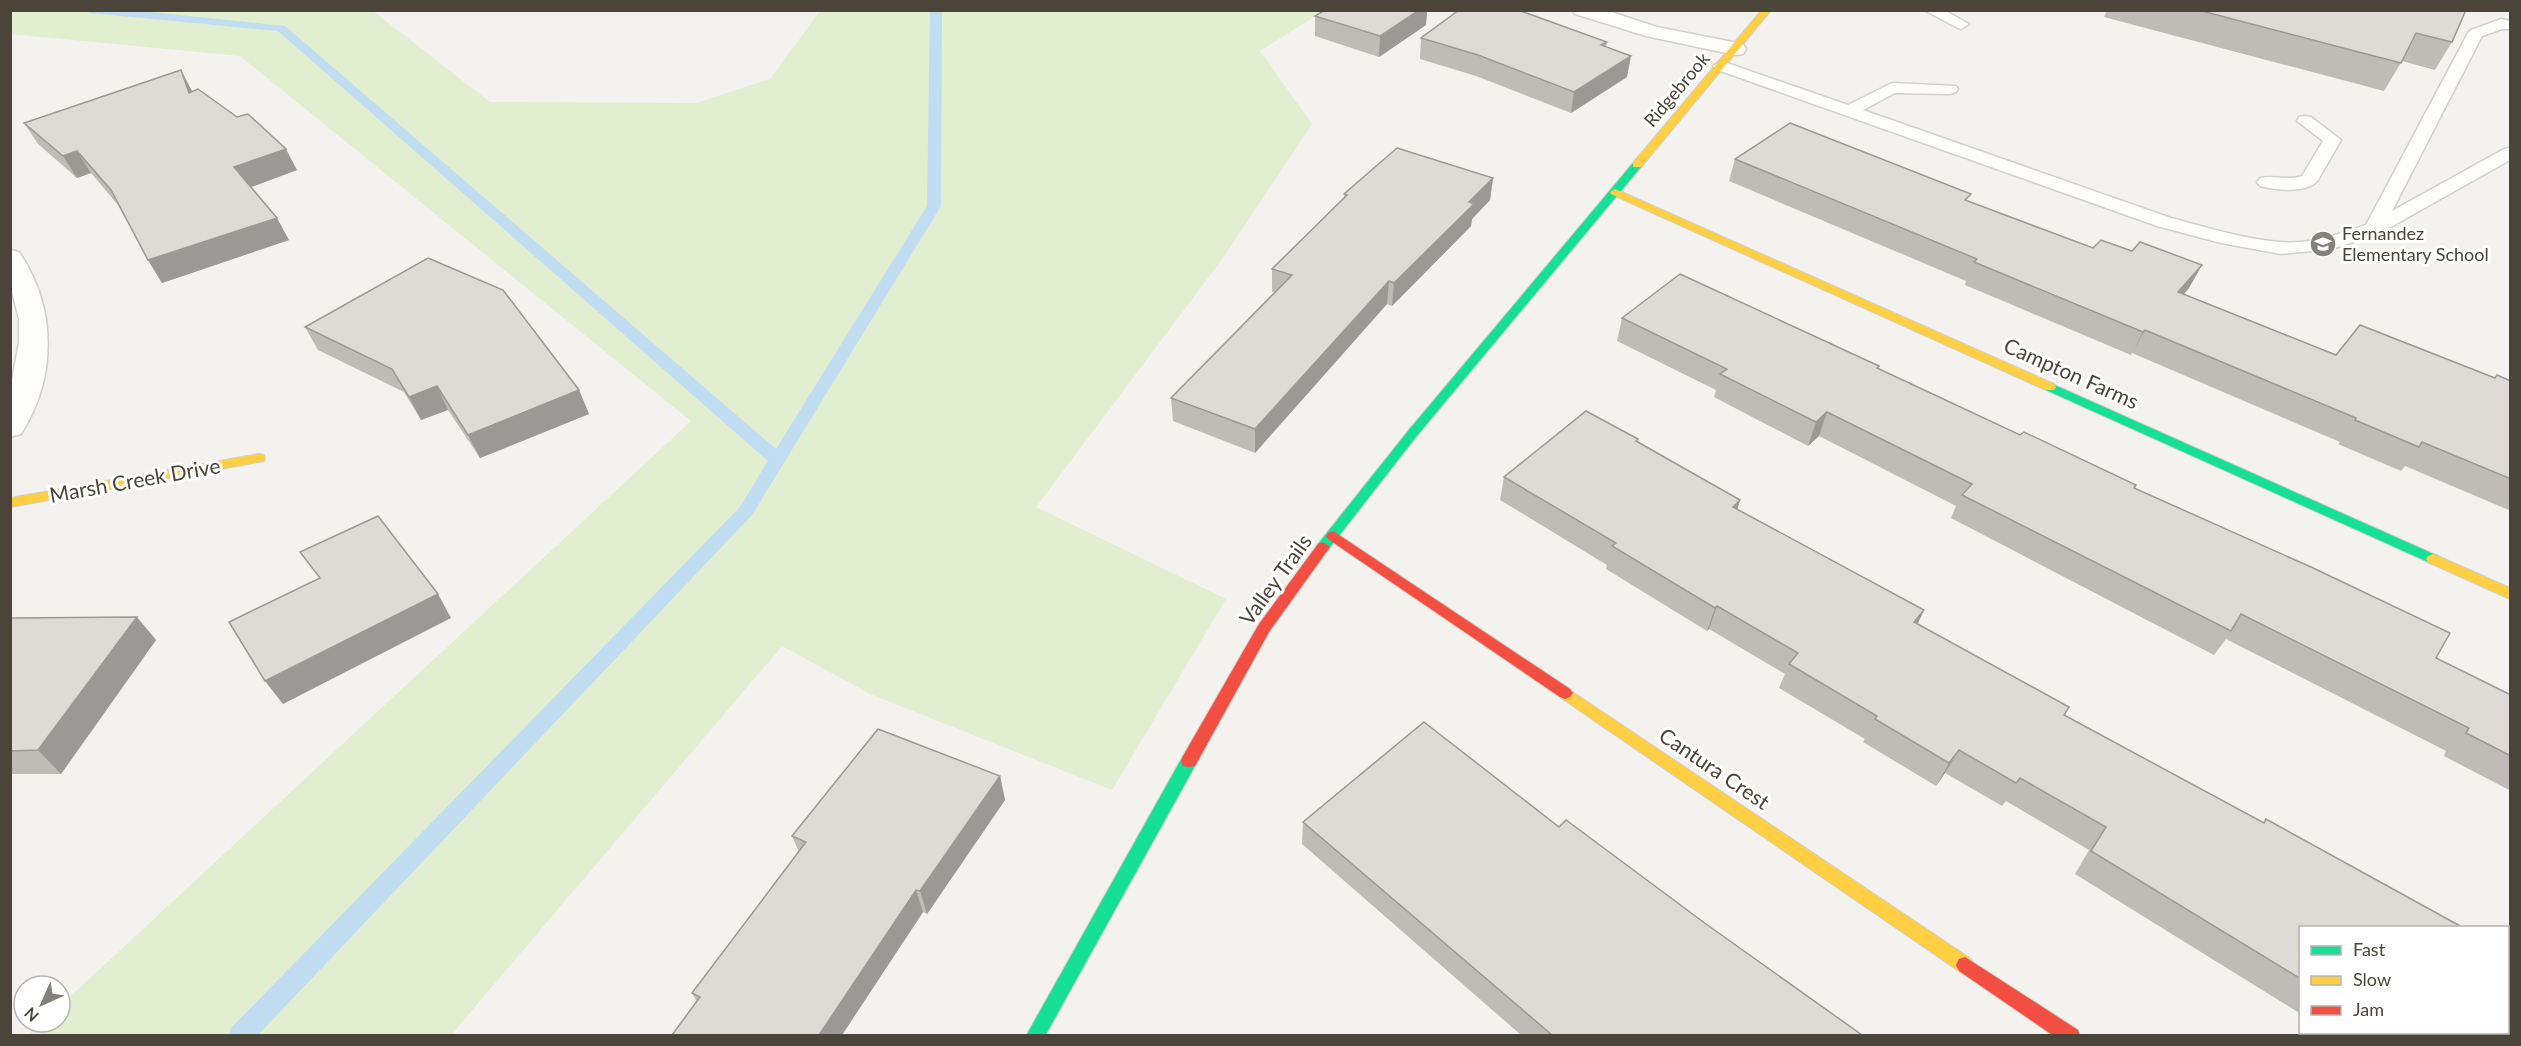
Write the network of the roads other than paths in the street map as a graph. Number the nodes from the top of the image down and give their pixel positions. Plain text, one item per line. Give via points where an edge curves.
1 (1582, 10) edge
2 (1767, 10) edge
3 (1932, 10) edge
4 (1961, 24) dead end
5 (2511, 25) edge
6 (1735, 49) junction
7 (1721, 66) junction
8 (1950, 89) dead end
9 (1850, 111) junction
10 (2305, 121) dead end
11 (2511, 153) edge
12 (2266, 182) dead end
13 (1615, 192) junction
14 (2373, 230) junction
15 (10, 258) edge
16 (10, 428) edge
17 (259, 459) dead end
18 (10, 503) edge
19 (1333, 536) junction
20 (2511, 594) edge
21 (1035, 1035) edge
22 (2071, 1035) edge

1 - 6 street via 1653,32
2 - 6 street, Ridgebrook
3 - 4 lane
5 - 14 lane via 2501,24 2476,33
6 - 7 street, Ridgebrook
7 - 9 lane
7 - 13 street, Ridgebrook
8 - 9 lane via 1892,88
9 - 14 lane via 2164,222 2221,237 2281,248 2332,243
10 - 12 lane via 2332,140 2309,180 2296,184
11 - 14 lane
13 - 19 street, Valley Trails via 1412,434
13 - 20 street, Campton Farms
15 - 16 street via 18,267 30,299 34,334 29,375
17 - 18 street, Marsh Creek Drive
19 - 21 street, Valley Trails via 1264,628
19 - 22 street, Cantura Crest

